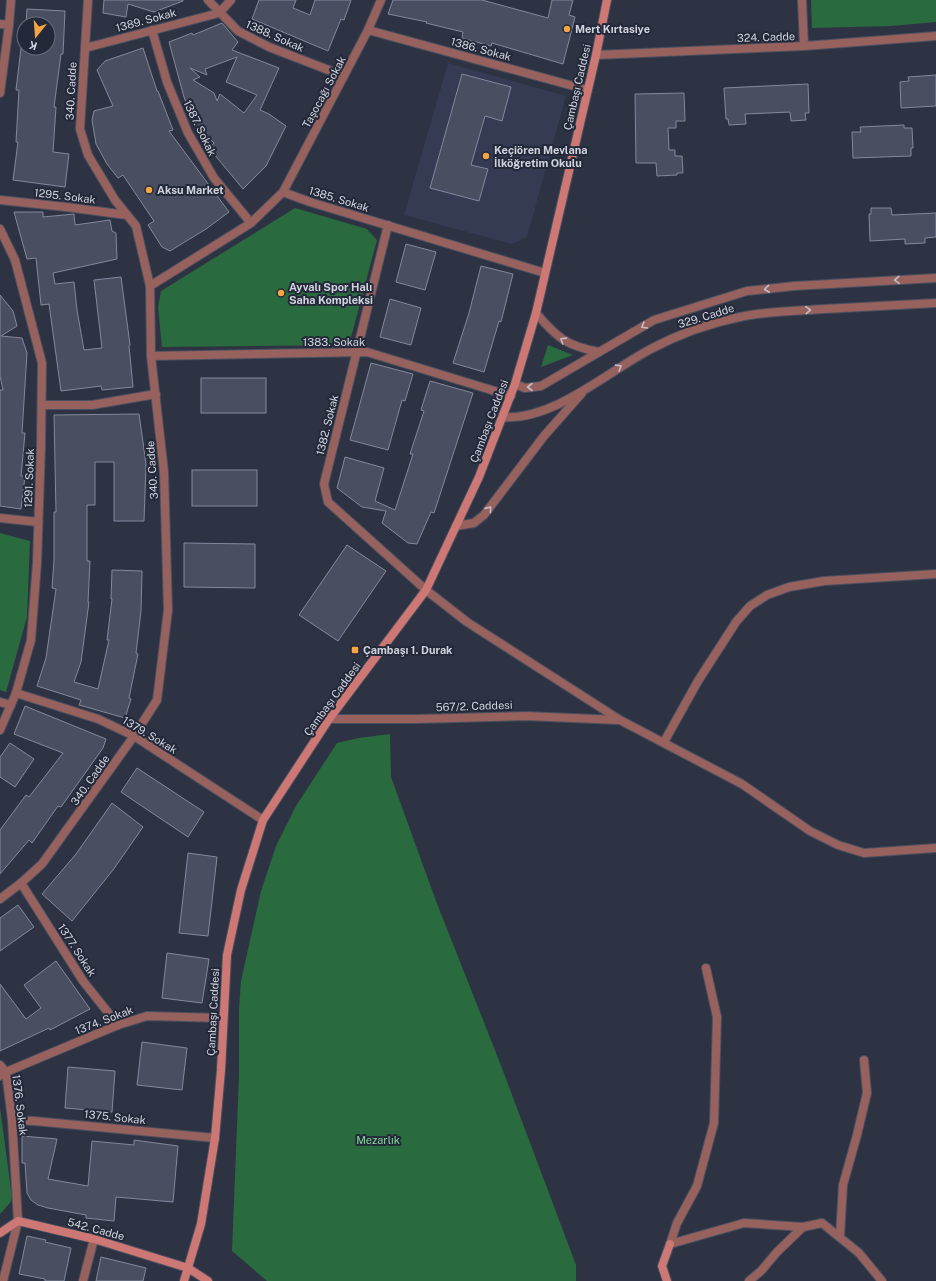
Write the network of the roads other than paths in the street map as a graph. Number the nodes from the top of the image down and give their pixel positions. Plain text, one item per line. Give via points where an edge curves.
1 (11, 0) edge
2 (88, 0) edge
3 (208, 0) edge
4 (231, 0) edge
5 (381, 0) edge
6 (607, 0) edge
7 (802, 0) edge
8 (219, 13) junction
9 (0, 24) edge
10 (9, 25) junction
11 (152, 30) junction
12 (368, 30) junction
13 (936, 36) edge
14 (804, 46) junction
15 (85, 48) junction
16 (596, 55) junction
17 (344, 76) junction
18 (588, 90) junction
19 (0, 93) edge
20 (284, 192) junction
21 (0, 200) edge
22 (127, 216) junction
23 (251, 223) junction
24 (388, 226) junction
25 (0, 229) edge
26 (545, 273) junction
27 (936, 278) edge
28 (150, 286) junction
29 (936, 302) edge
30 (536, 313) junction
31 (356, 352) junction
32 (599, 352) junction
33 (151, 356) junction
34 (515, 384) junction
35 (586, 388) junction
36 (156, 394) junction
37 (511, 396) junction
38 (42, 405) junction
39 (503, 416) junction
40 (0, 518) edge
41 (38, 522) junction
42 (456, 526) junction
43 (936, 574) edge
44 (426, 590) junction
45 (16, 693) junction
46 (0, 702) edge
47 (11, 705) junction
48 (329, 719) junction
49 (620, 720) junction
50 (0, 730) edge
51 (134, 736) junction
52 (664, 742) junction
53 (263, 820) junction
54 (936, 848) edge
55 (21, 883) junction
56 (0, 899) edge
57 (706, 968) dead end
58 (223, 1018) junction
59 (118, 1025) junction
60 (864, 1060) dead end
61 (0, 1065) edge
62 (3, 1074) edge
63 (12, 1120) junction
64 (215, 1138) junction
65 (18, 1222) junction
66 (803, 1227) junction
67 (0, 1233) edge
68 (840, 1236) junction
69 (94, 1239) junction
70 (670, 1244) junction
71 (188, 1268) junction
72 (3, 1281) edge
73 (82, 1281) edge
74 (184, 1281) edge
75 (208, 1281) edge
76 (667, 1281) edge
77 (749, 1281) edge
78 (882, 1281) edge

1 - 10 street
2 - 15 street, 340. Cadde
3 - 8 street, 1388. Sokak
4 - 8 street
5 - 12 street, Taşocağı Sokak
6 - 16 main road, Çambaşı Caddesi
7 - 14 street
8 - 11 street, 1389. Sokak
8 - 17 street, 1388. Sokak via 238,31 269,47
9 - 10 street
10 - 19 street
11 - 15 street, 1389. Sokak
11 - 23 street, 1387. Sokak via 167,82 188,133 214,178
12 - 17 street, Taşocağı Sokak
12 - 18 street, 1386. Sokak
13 - 14 street, 324. Cadde
14 - 16 street, 324. Cadde
15 - 22 street, 340. Cadde via 80,129 88,155
16 - 18 main road, Çambaşı Caddesi
17 - 20 street, Taşocağı Sokak
18 - 26 main road, Çambaşı Caddesi
20 - 23 street
20 - 24 street, 1385. Sokak
21 - 22 street, 1295. Sokak
22 - 28 street, 340. Cadde via 136,226
23 - 28 street
24 - 26 street, 1385. Sokak
24 - 31 street, 1382. Sokak
25 - 38 street, 1291. Sokak via 15,260 42,363
26 - 30 main road, Çambaşı Caddesi
27 -> 32 street, 329. Cadde via 747,290 654,320
28 - 33 street, 340. Cadde
35 -> 29 street, 329. Cadde via 631,360 672,339 739,317 772,312
32 -> 30 street via 569,344 549,329
30 - 34 main road, Çambaşı Caddesi
31 - 33 street, 1383. Sokak
31 - 37 street, 1383. Sokak via 367,352
31 - 44 street, 1382. Sokak via 324,484 328,502
32 -> 34 street, 329. Cadde via 541,386 526,388
33 - 36 street, 340. Cadde
34 - 37 main road, Çambaşı Caddesi
35 - 39 street, 329. Cadde via 550,408 513,418
42 -> 35 street via 468,525 484,515 549,430
36 - 38 street via 92,405
36 - 51 street, 340. Cadde via 164,472 168,610 157,700
37 - 39 main road, Çambaşı Caddesi
38 - 41 street, 1291. Sokak
39 - 42 main road, Çambaşı Caddesi
40 - 41 street
41 - 45 street, 1291. Sokak via 31,640
42 - 44 main road, Çambaşı Caddesi
43 - 52 street via 824,581 790,587 767,595 750,606 736,622 698,681
44 - 48 main road, Çambaşı Caddesi
44 - 49 street, 1382. Sokak via 467,622
45 - 47 street, 1291. Sokak
45 - 51 street, 1379. Sokak via 98,719
46 - 47 street
47 - 50 street, 1291. Sokak
48 - 49 street, 567/2. Caddesi via 417,720 526,716
48 - 53 main road, Çambaşı Caddesi
49 - 52 street, 1382. Sokak
51 - 53 street, 1379. Sokak
51 - 55 street, 340. Cadde via 42,864
52 - 54 street, 1382. Sokak via 742,784 810,831 838,845 864,853
53 - 58 main road, Çambaşı Caddesi via 240,890 227,955
55 - 56 street, 340. Cadde
55 - 59 street, 1377. Sokak via 83,981
57 - 70 street via 717,1017 714,1123 697,1186 677,1223
58 - 59 street, 1374. Sokak via 147,1016
58 - 64 main road, Çambaşı Caddesi
59 - 62 street, 1374. Sokak
60 - 68 street via 867,1093 843,1184
61 - 62 street, 1376. Sokak
62 - 63 street, 1376. Sokak
63 - 64 street, 1375. Sokak
63 - 65 street, 1376. Sokak
64 - 71 main road, Çambaşı Caddesi via 201,1224
65 - 67 main road
65 - 69 main road, 542. Cadde
65 - 72 street, 1376. Sokak
66 - 68 street via 822,1223
66 - 70 street via 744,1223
66 - 77 street
68 - 78 street via 859,1253
69 - 71 main road, 542. Cadde
69 - 73 street
70 - 76 main road via 662,1266
71 - 74 main road, Çambaşı Caddesi
71 - 75 main road, 542. Cadde

